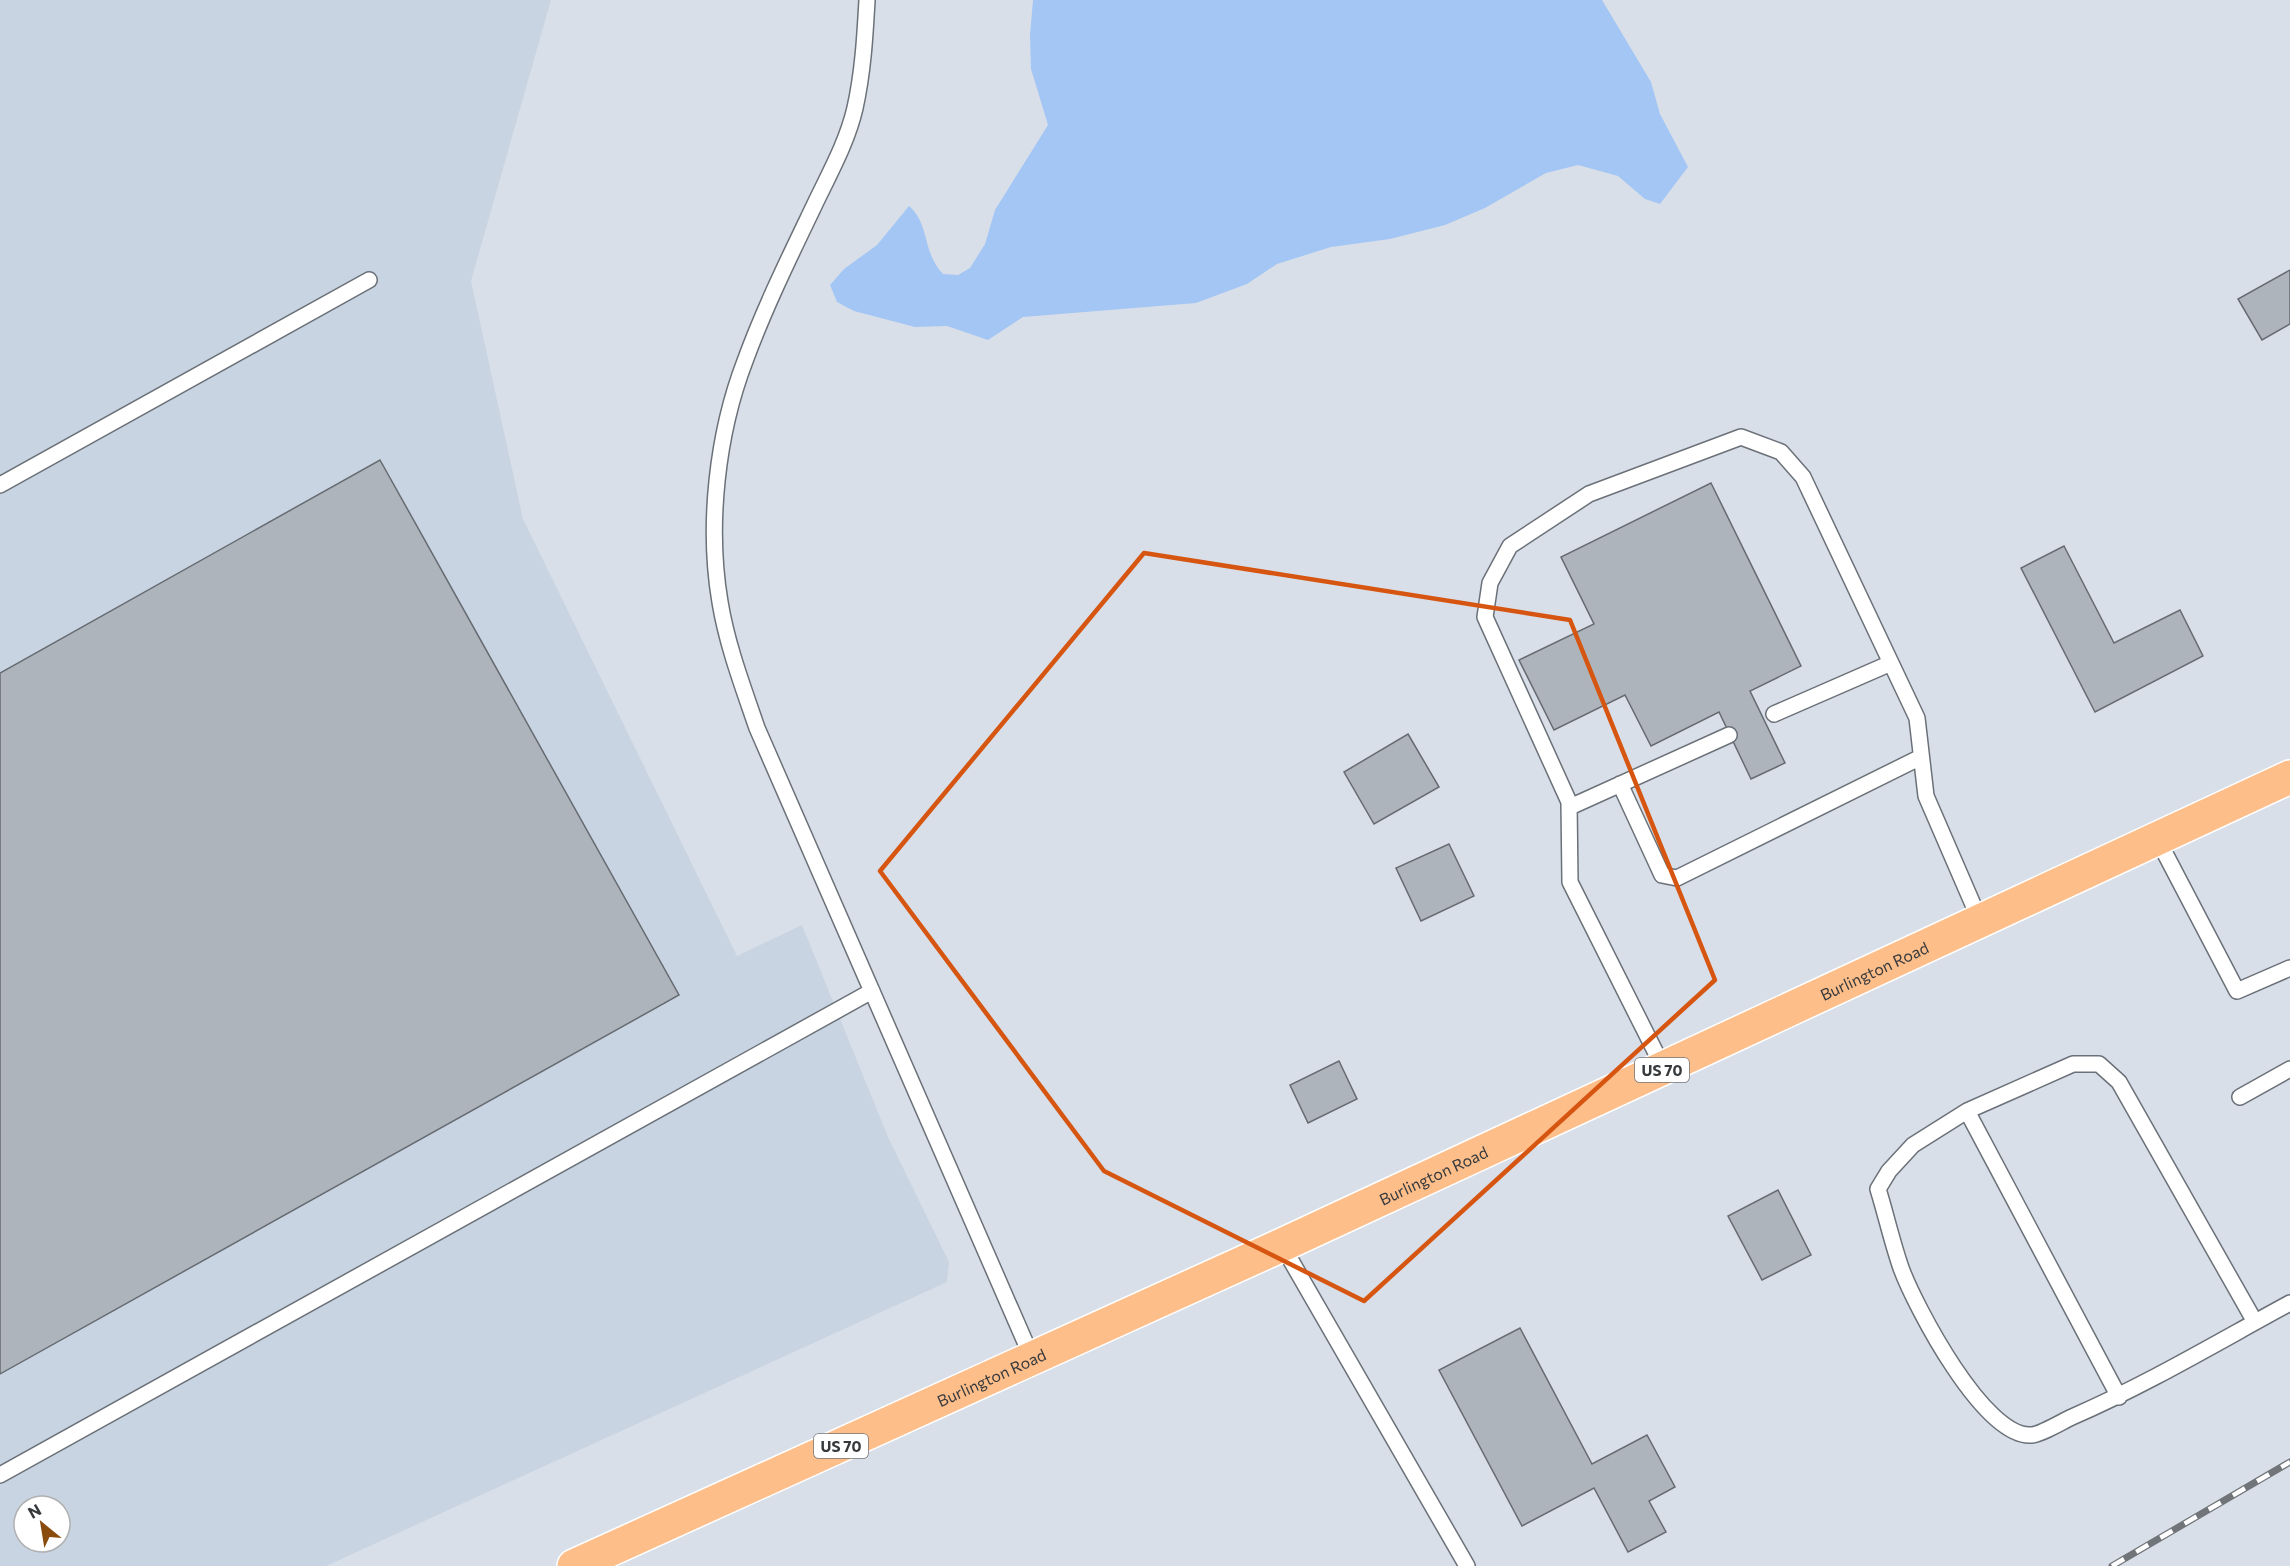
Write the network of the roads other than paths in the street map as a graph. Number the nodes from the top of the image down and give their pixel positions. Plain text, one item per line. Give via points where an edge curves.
1 (867, 0) edge
2 (369, 280) dead end
3 (0, 484) edge
4 (1891, 663) junction
5 (1774, 714) dead end
6 (1729, 735) dead end
7 (1921, 757) junction
8 (2290, 777) edge
9 (1620, 784) junction
10 (1570, 807) junction
11 (2158, 840) junction
12 (1981, 923) junction
13 (2290, 968) edge
14 (872, 992) junction
15 (1664, 1069) junction
16 (2290, 1069) edge
17 (2240, 1097) dead end
18 (1967, 1111) junction
19 (1282, 1245) junction
20 (2290, 1302) edge
21 (2255, 1322) junction
22 (1033, 1360) junction
23 (2119, 1397) junction
24 (0, 1475) edge
25 (574, 1566) edge
26 (1467, 1566) edge

1 - 14 lane via 865,51 855,109 837,159 744,361 728,416 717,488 715,551 719,602 757,728
2 - 3 lane
4 - 5 lane
4 - 7 lane via 1917,718
4 - 10 lane via 1803,477 1781,452 1741,437 1589,494 1510,546 1490,583 1485,617
6 - 9 lane
7 - 9 lane via 1677,878 1662,875
7 - 12 lane via 1926,796
8 - 11 highway, Burlington Road / US 70
9 - 10 lane
10 - 15 lane via 1570,882
11 - 12 highway, Burlington Road / US 70
11 - 13 lane via 2237,991
12 - 15 highway, Burlington Road / US 70
14 - 22 lane
14 - 24 lane
15 - 19 highway, Burlington Road / US 70
16 - 17 lane
18 - 21 lane via 2073,1064 2099,1064 2119,1082
18 - 23 lane
18 - 23 lane via 1913,1145 1888,1171 1878,1189 1901,1269 1941,1350 1986,1410 2009,1429 2031,1435
19 - 22 highway, Burlington Road / US 70
19 - 26 lane
20 - 21 lane
21 - 23 lane
22 - 25 highway, Burlington Road / US 70

